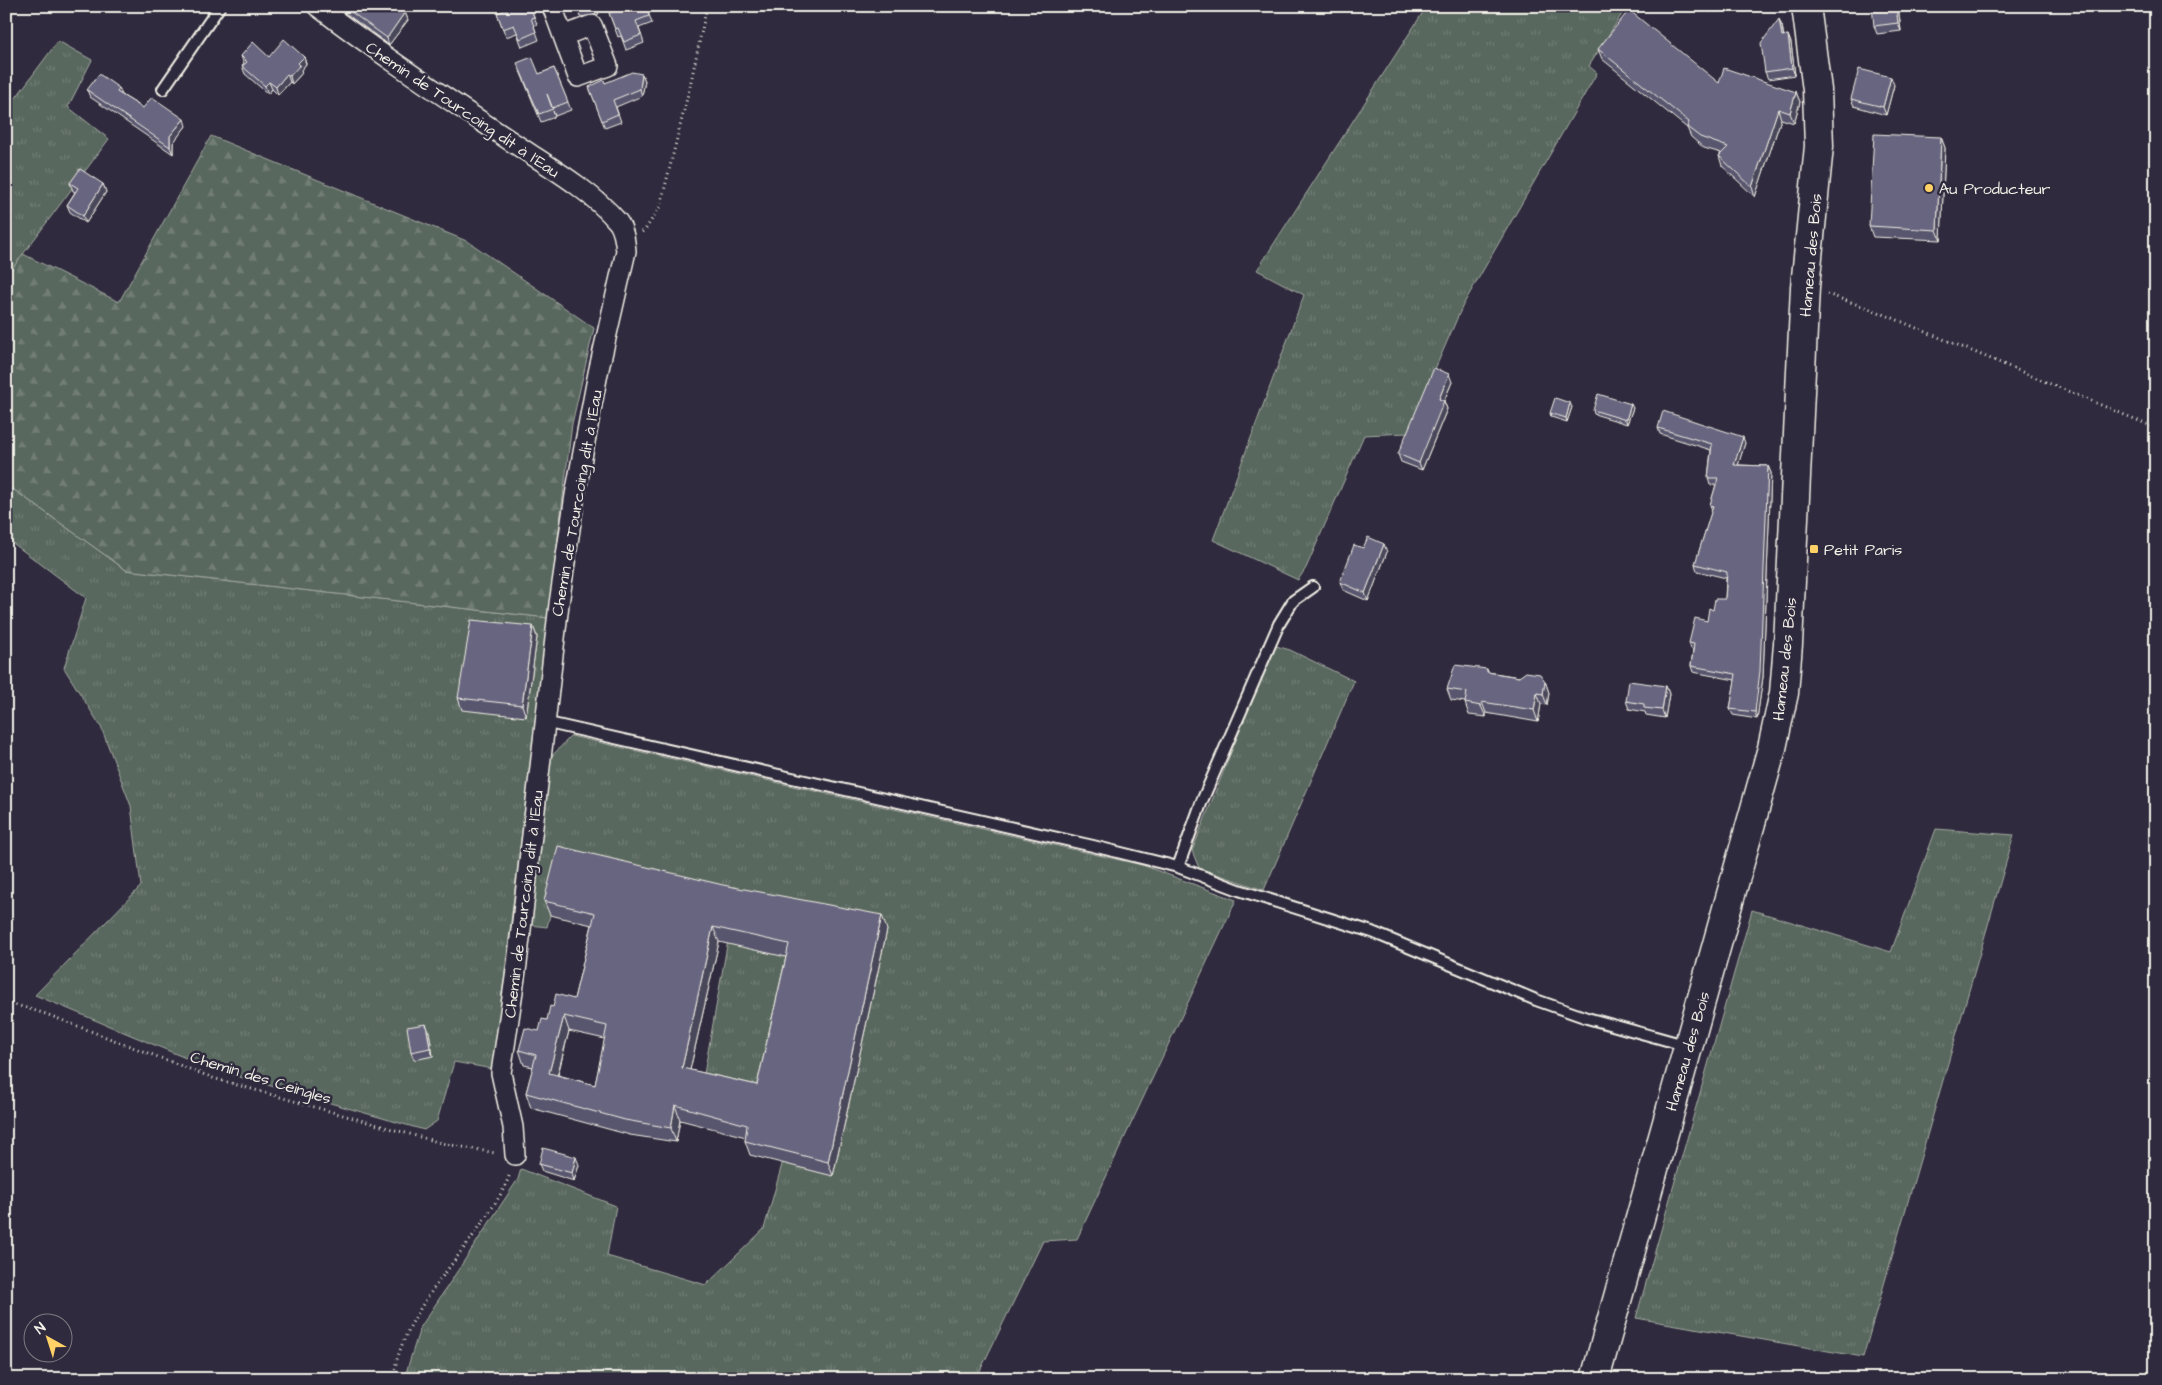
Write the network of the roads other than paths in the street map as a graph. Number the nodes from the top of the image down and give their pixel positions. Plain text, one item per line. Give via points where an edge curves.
1 (220, 6) edge
2 (316, 6) edge
3 (552, 6) edge
4 (1806, 6) edge
5 (563, 36) dead end
6 (163, 88) dead end
7 (1313, 587) dead end
8 (544, 722) junction
9 (1178, 867) junction
10 (1688, 1046) junction
11 (515, 1155) road end
12 (1595, 1379) edge

1 - 6 lane
2 - 8 street, Chemin de Tourcoing dit à l'Eau via 368,46 564,177 604,208 620,224 625,237 626,251 575,495
3 - 5 street
4 - 10 street, Hameau des Bois via 1817,90 1820,146 1806,287 1784,693 1772,748
7 - 9 lane via 1292,601 1279,624 1202,801
8 - 9 lane
8 - 11 street, Chemin de Tourcoing dit à l'Eau via 501,1073 514,1127
9 - 10 lane via 1380,935 1587,1018
10 - 12 street, Hameau des Bois

